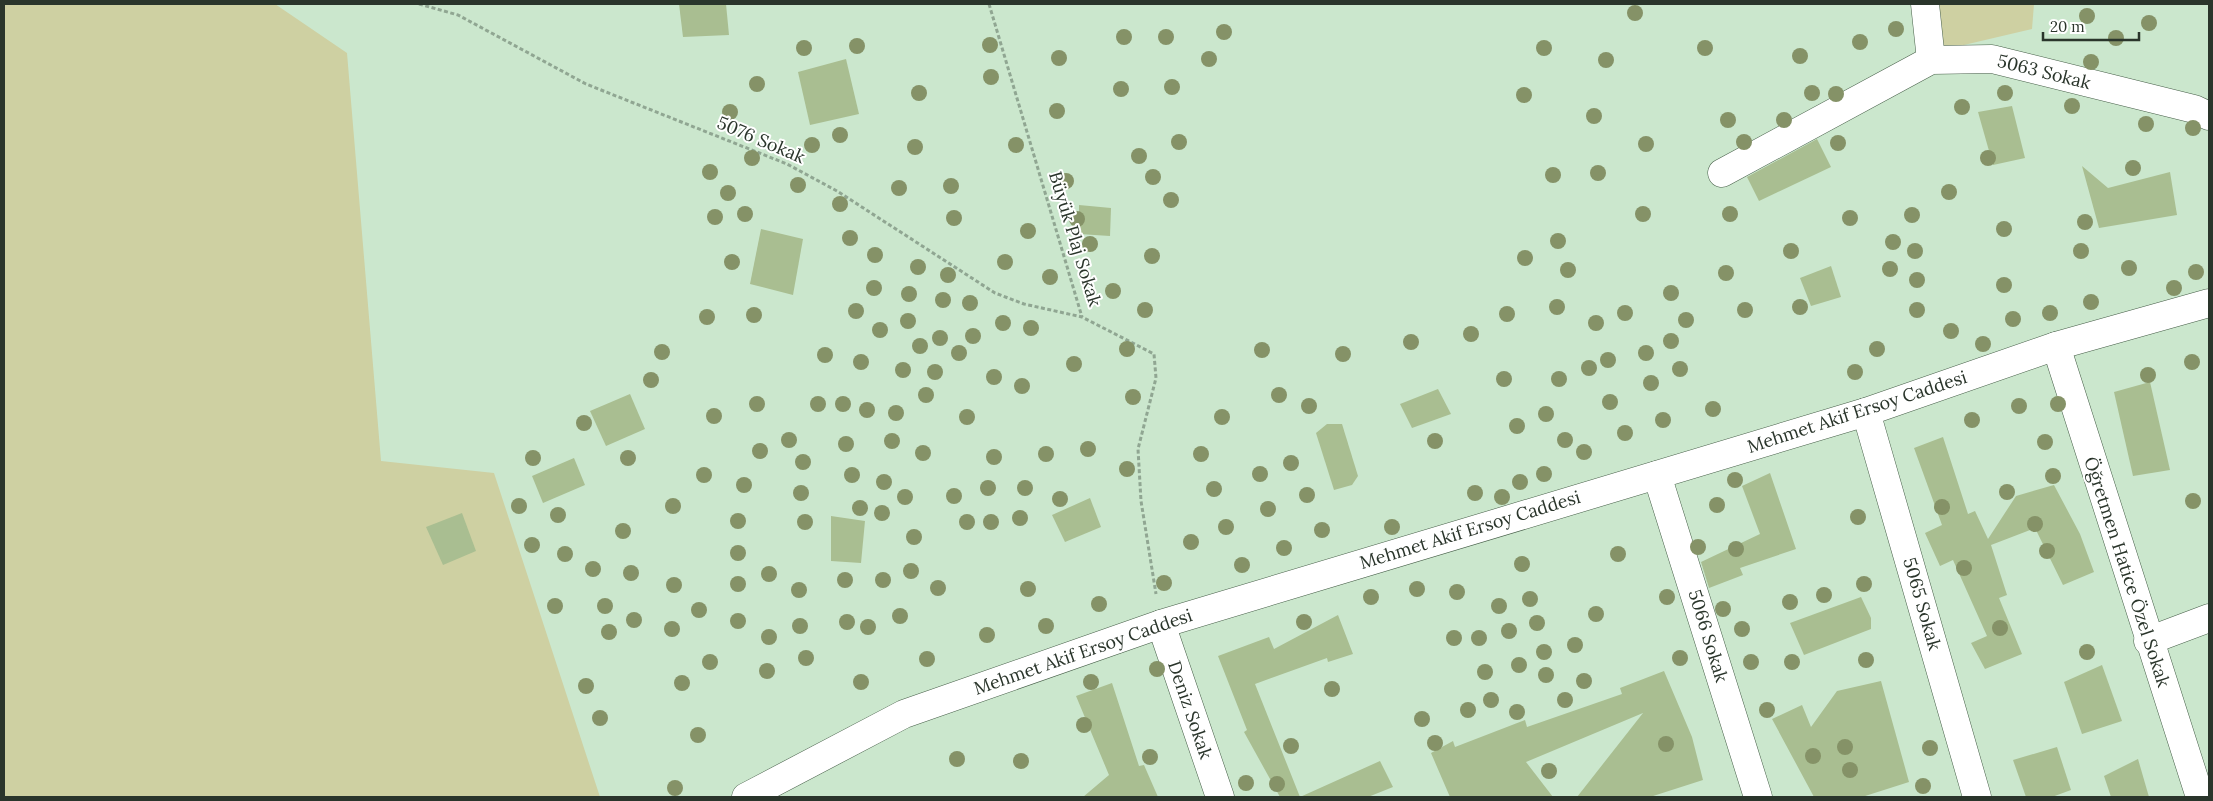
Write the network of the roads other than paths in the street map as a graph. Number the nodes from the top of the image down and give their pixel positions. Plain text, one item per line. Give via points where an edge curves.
1 (1925, 4) edge
2 (1931, 60) junction
3 (2209, 116) edge
4 (1722, 173) dead end
5 (2209, 303) edge
6 (2056, 346) junction
7 (1866, 412) junction
8 (1657, 475) junction
9 (2209, 618) edge
10 (1161, 624) junction
11 (2148, 641) junction
12 (746, 797) edge
13 (1220, 797) edge
14 (1758, 797) edge
15 (1977, 797) edge
16 (2200, 797) edge

1 - 2 street
2 - 3 street, 5063 Sokak via 1992,59
2 - 4 street
5 - 6 street, Mehmet Akif Ersoy Caddesi
6 - 7 street, Mehmet Akif Ersoy Caddesi
6 - 11 street, Öğretmen Hatice Özel Sokak
7 - 8 street, Mehmet Akif Ersoy Caddesi
7 - 15 street, 5065 Sokak
8 - 10 street, Mehmet Akif Ersoy Caddesi
8 - 14 street, 5066 Sokak
9 - 11 street
10 - 12 street, Mehmet Akif Ersoy Caddesi via 904,714
10 - 13 street, Deniz Sokak
11 - 16 street, Öğretmen Hatice Özel Sokak

